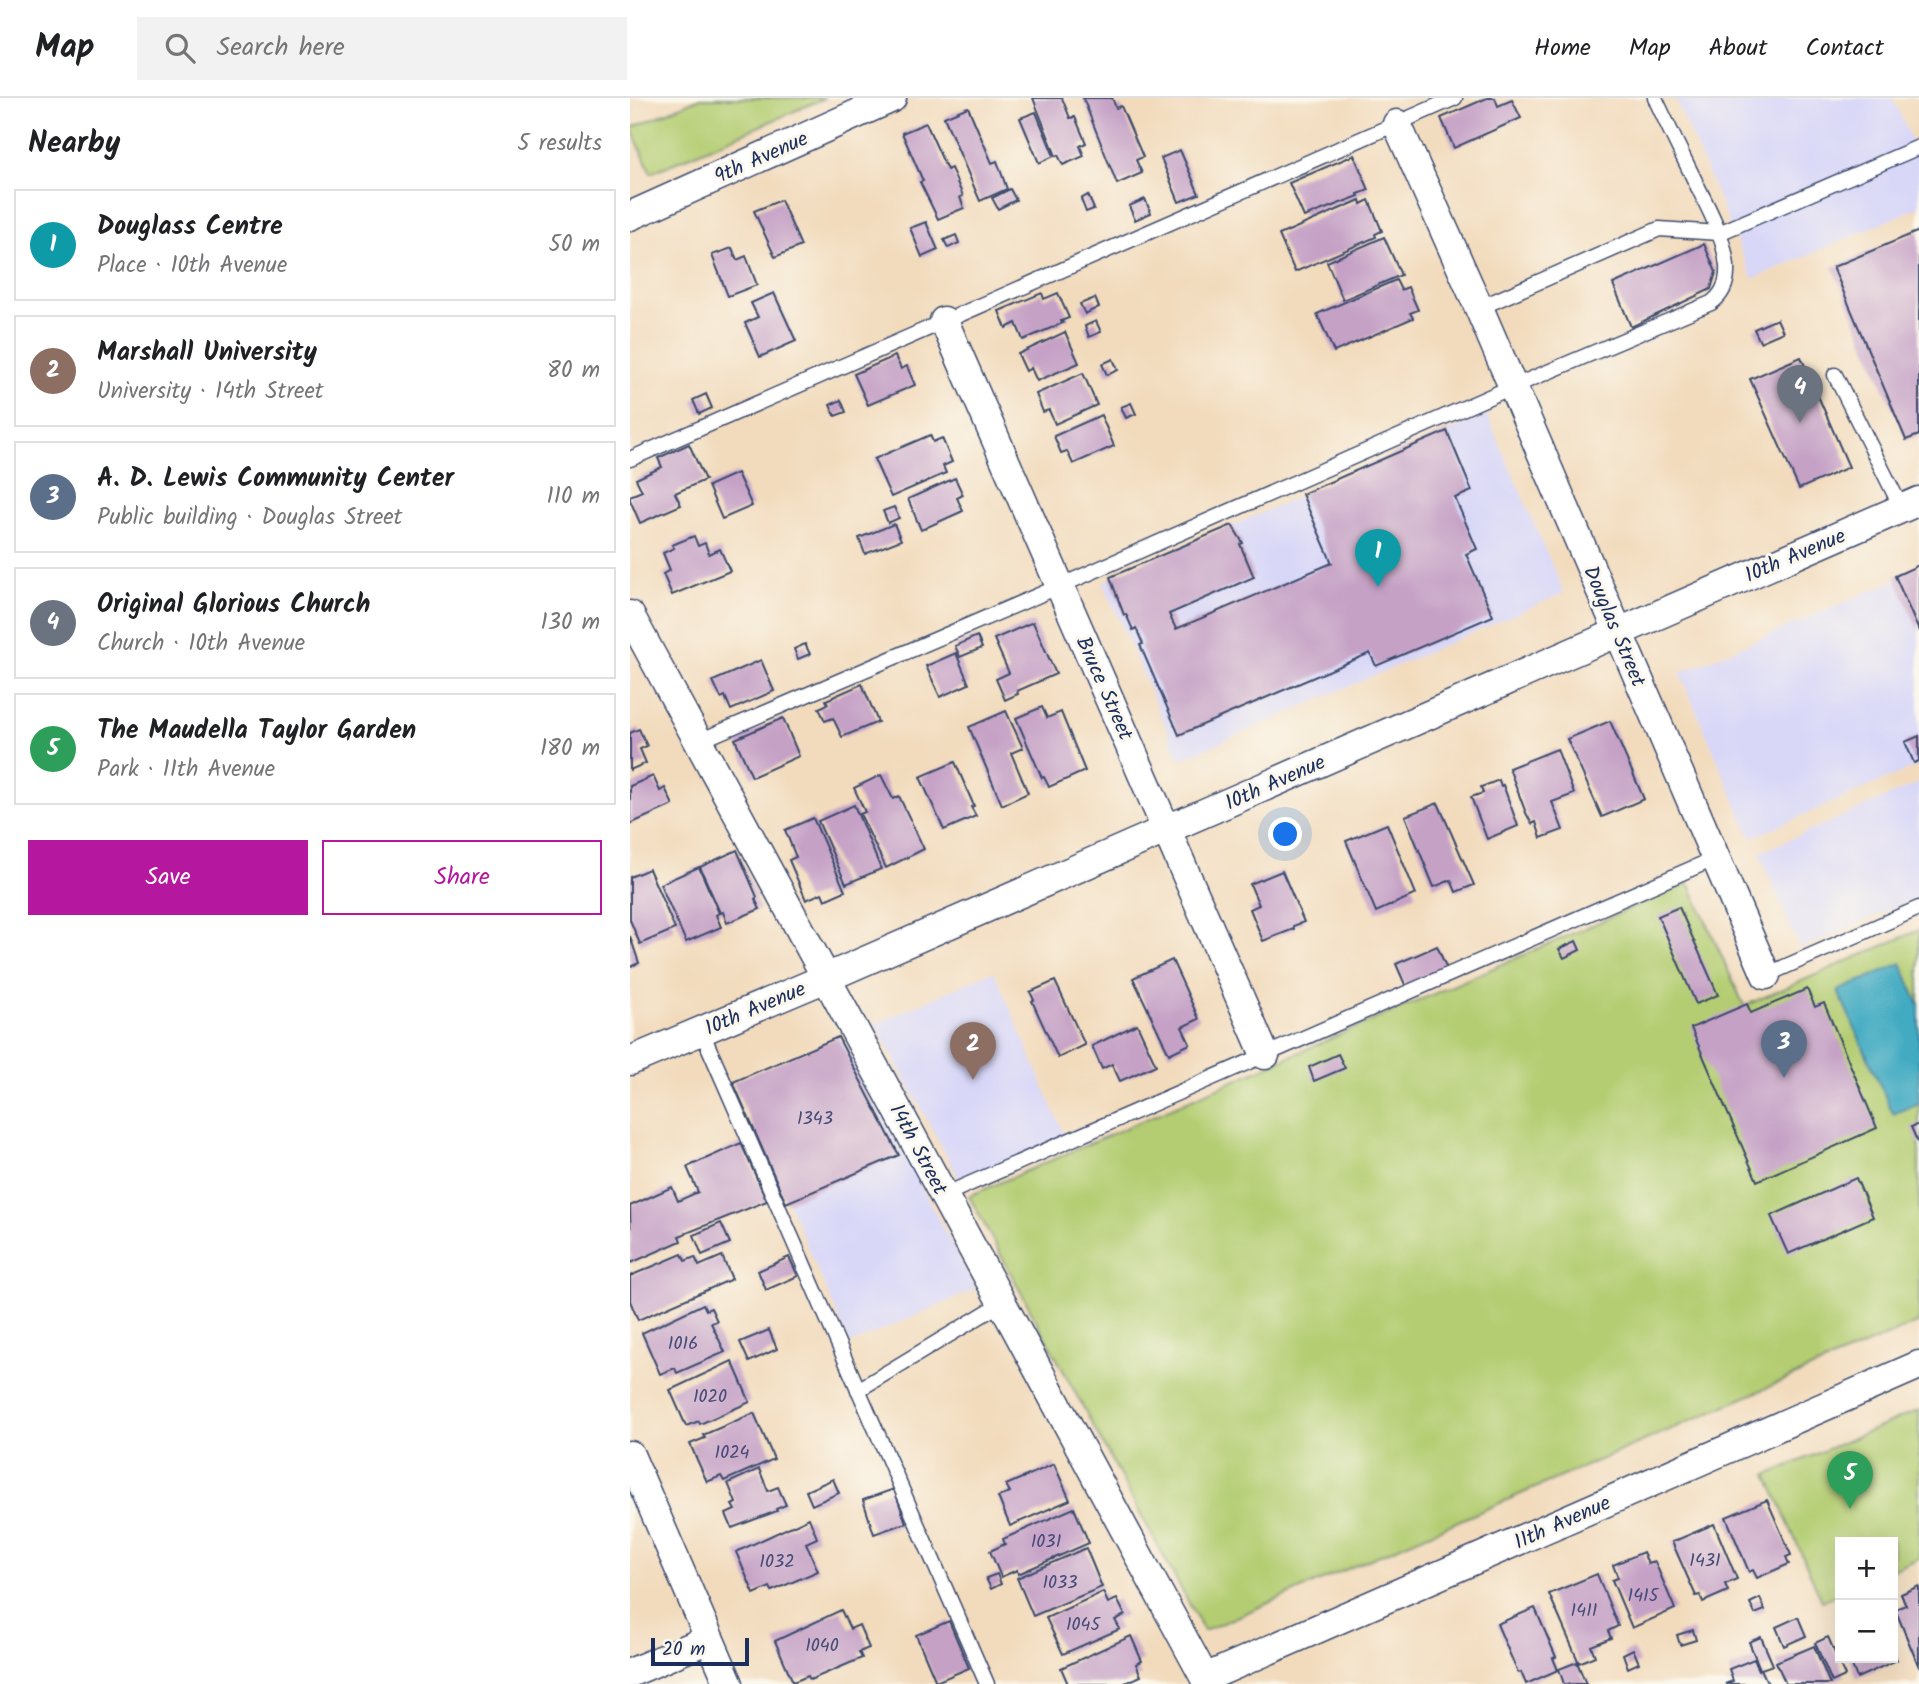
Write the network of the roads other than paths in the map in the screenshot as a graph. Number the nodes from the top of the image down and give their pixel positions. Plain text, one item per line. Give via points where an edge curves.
1 (1455, 98) edge
2 (1655, 98) edge
3 (888, 99) edge
4 (1397, 124) junction
5 (1919, 147) edge
6 (630, 216) edge
7 (1719, 233) junction
8 (1479, 308) junction
9 (944, 321) junction
10 (1835, 375) dead end
11 (1512, 387) junction
12 (630, 459) edge
13 (1911, 505) edge
14 (1060, 586) junction
15 (630, 615) edge
16 (1618, 632) junction
17 (697, 742) junction
18 (1166, 829) junction
19 (1716, 858) junction
20 (1919, 908) edge
21 (1766, 975) joint
22 (826, 978) junction
23 (701, 1030) junction
24 (1265, 1055) junction
25 (630, 1061) edge
26 (944, 1195) junction
27 (1002, 1303) junction
28 (1919, 1365) edge
29 (858, 1390) junction
30 (630, 1455) edge
31 (709, 1639) junction
32 (630, 1673) edge
33 (1206, 1681) edge
34 (729, 1684) edge
35 (987, 1684) edge

1 - 4 lane
2 - 7 lane
3 - 6 street, 9th Avenue
4 - 8 street, Douglas Street
4 - 9 lane
5 - 7 lane
7 - 8 lane via 1659,229
7 - 11 lane via 1726,285 1712,303
8 - 11 street, Douglas Street
9 - 12 lane
9 - 14 street, Bruce Street
10 - 13 lane
11 - 14 lane
11 - 16 street, Douglas Street
13 - 16 street, 10th Avenue
14 - 17 lane
14 - 18 street, Bruce Street
15 - 17 street, 14th Street via 639,648
16 - 18 street, 10th Avenue
16 - 19 street, Douglas Street
17 - 22 street, 14th Street
18 - 22 street, 10th Avenue
18 - 24 street, Bruce Street
19 - 21 street, Douglas Street
19 - 24 lane
20 - 21 lane, Douglas Street
22 - 23 street, 10th Avenue
22 - 26 street, 14th Street
23 - 25 street, 10th Avenue
23 - 29 lane
24 - 26 lane
26 - 27 street, 14th Street
27 - 29 lane
27 - 33 street, 14th Street
28 - 33 street, 11th Avenue
29 - 35 lane
30 - 31 street
31 - 32 street
31 - 34 street

